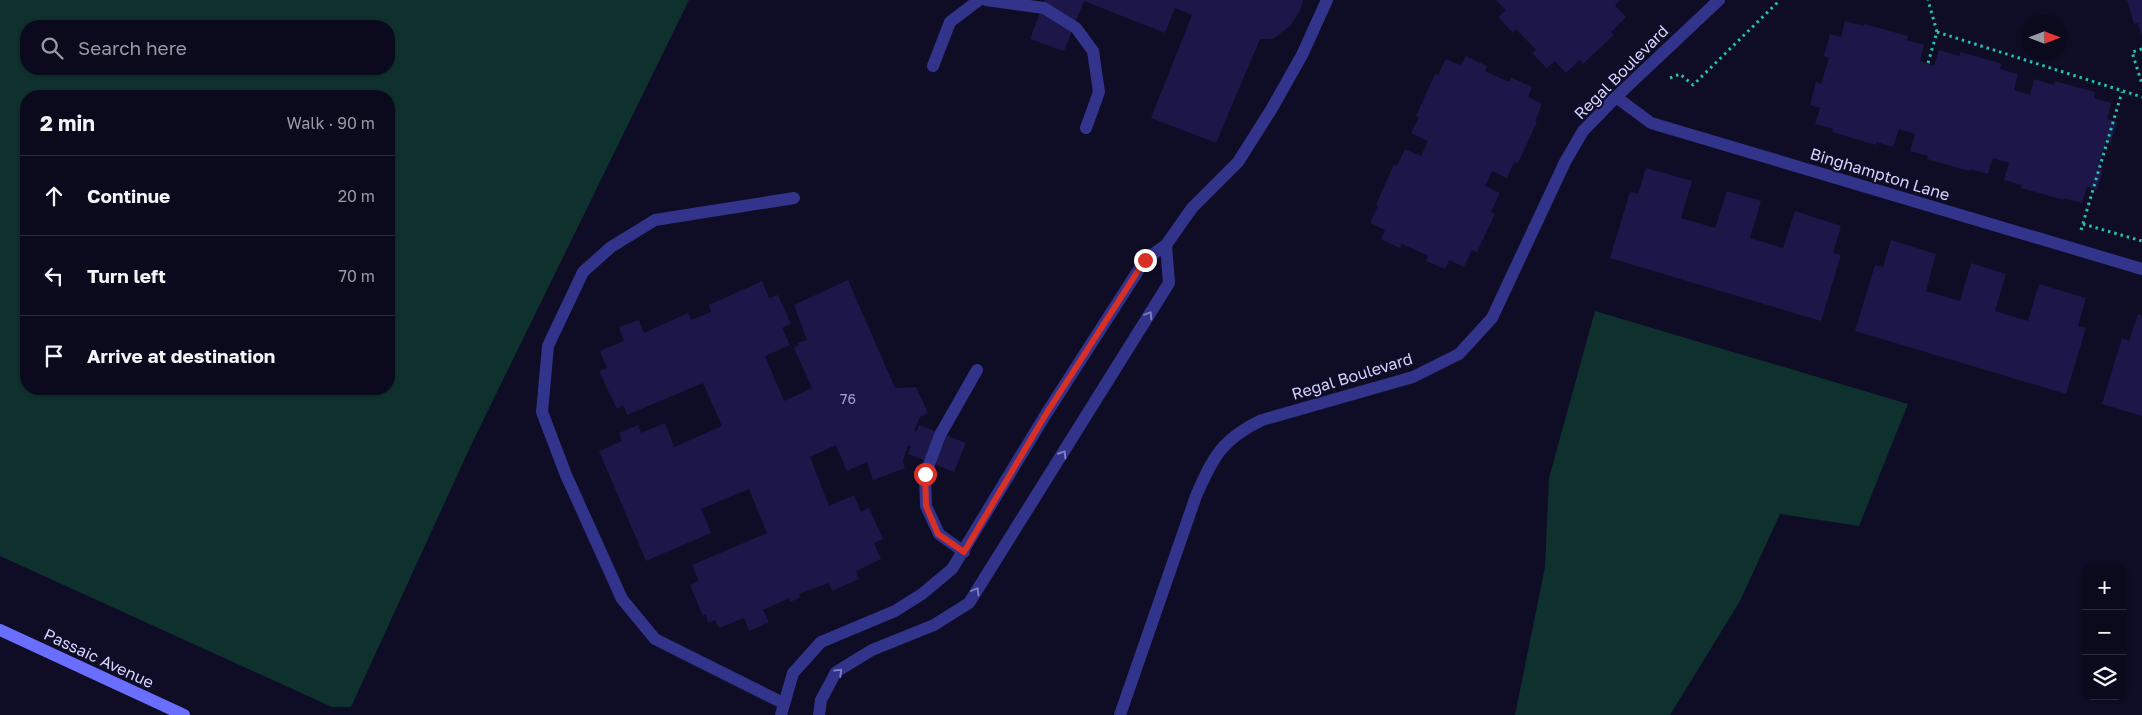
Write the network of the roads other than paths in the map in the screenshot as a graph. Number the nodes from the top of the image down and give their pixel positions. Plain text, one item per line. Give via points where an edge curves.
1 (979, 0) edge
2 (986, 0) edge
3 (1327, 0) edge
4 (1719, 0) edge
5 (933, 66) dead end
6 (1616, 97) junction
7 (1086, 128) dead end
8 (794, 198) dead end
9 (1166, 245) junction
10 (2142, 269) edge
11 (977, 370) dead end
12 (964, 552) junction
13 (0, 630) edge
14 (782, 709) edge
15 (184, 715) edge
16 (819, 715) edge
17 (1120, 715) edge

1 - 5 street via 950,22
2 - 7 street via 1044,8 1076,28 1093,51 1099,92
3 - 9 street via 1302,55 1238,162 1192,208
4 - 6 street, Regal Boulevard
6 - 10 street, Binghampton Lane via 1651,123
6 - 17 street, Regal Boulevard via 1583,131 1565,162 1492,318 1460,354 1413,376 1262,420 1240,430 1224,445 1209,466 1196,496
8 - 14 street via 656,220 612,246 583,272 548,346 542,412 622,599 655,639
9 - 12 street via 1145,260 1046,414
16 -> 9 street via 821,700 836,672 872,650 934,625 969,603 1169,283
11 - 12 street via 940,435 925,474 926,506 938,534
12 - 14 street via 952,570 895,611 821,642 793,673
13 - 15 main road, Passaic Avenue

